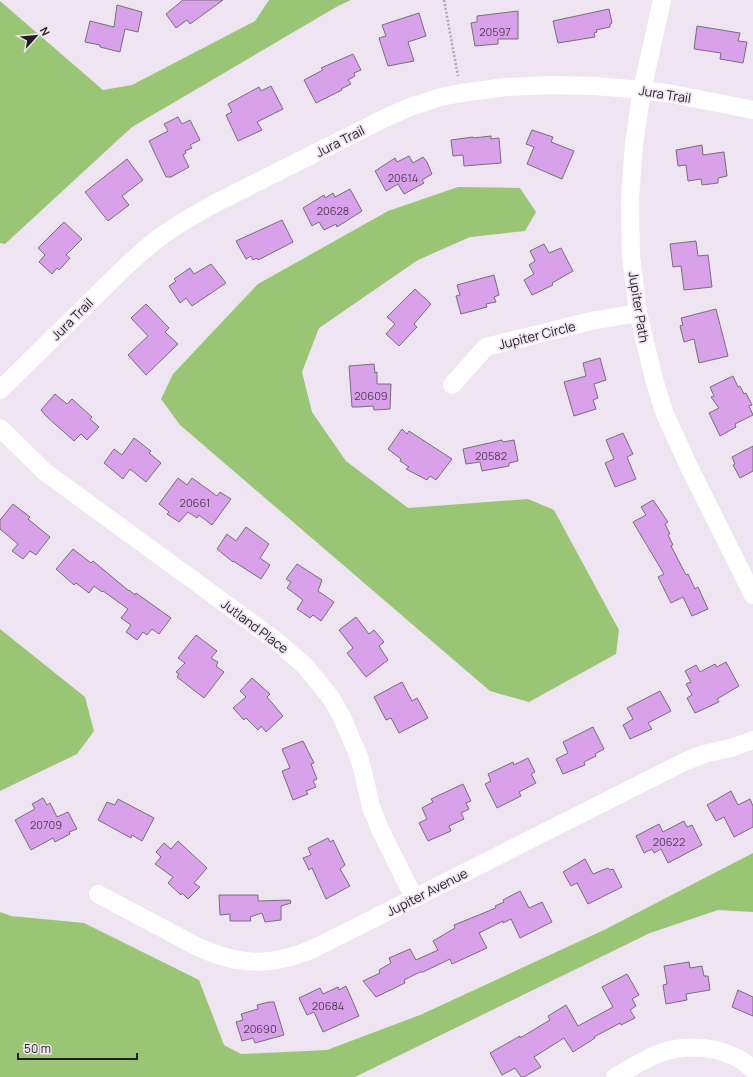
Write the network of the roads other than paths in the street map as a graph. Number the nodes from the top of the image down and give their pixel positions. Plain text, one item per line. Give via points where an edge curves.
1 (662, 0) edge
2 (642, 90) junction
3 (753, 110) edge
4 (638, 313) junction
5 (452, 385) dead end
6 (0, 390) edge
7 (0, 428) edge
8 (753, 595) edge
9 (753, 740) edge
10 (98, 894) dead end
11 (414, 898) junction
12 (753, 1070) edge
13 (615, 1077) edge

1 - 2 street, Jupiter Path
2 - 3 street, Jura Trail
2 - 4 street, Jupiter Path via 634,144 630,199 631,256
2 - 6 street, Jura Trail via 596,86 506,87 441,97 383,119 210,206 163,234 121,271
4 - 5 street, Jupiter Circle via 591,321 486,348
4 - 8 street, Jupiter Path via 664,412
7 - 11 street, Jutland Place via 45,472 274,639 305,666 342,716 358,757 371,807
9 - 11 street, Jupiter Avenue via 686,761
10 - 11 street, Jupiter Avenue via 210,953 239,961 256,962 286,959 303,953
12 - 13 street via 744,1062 729,1055 696,1047 657,1054

